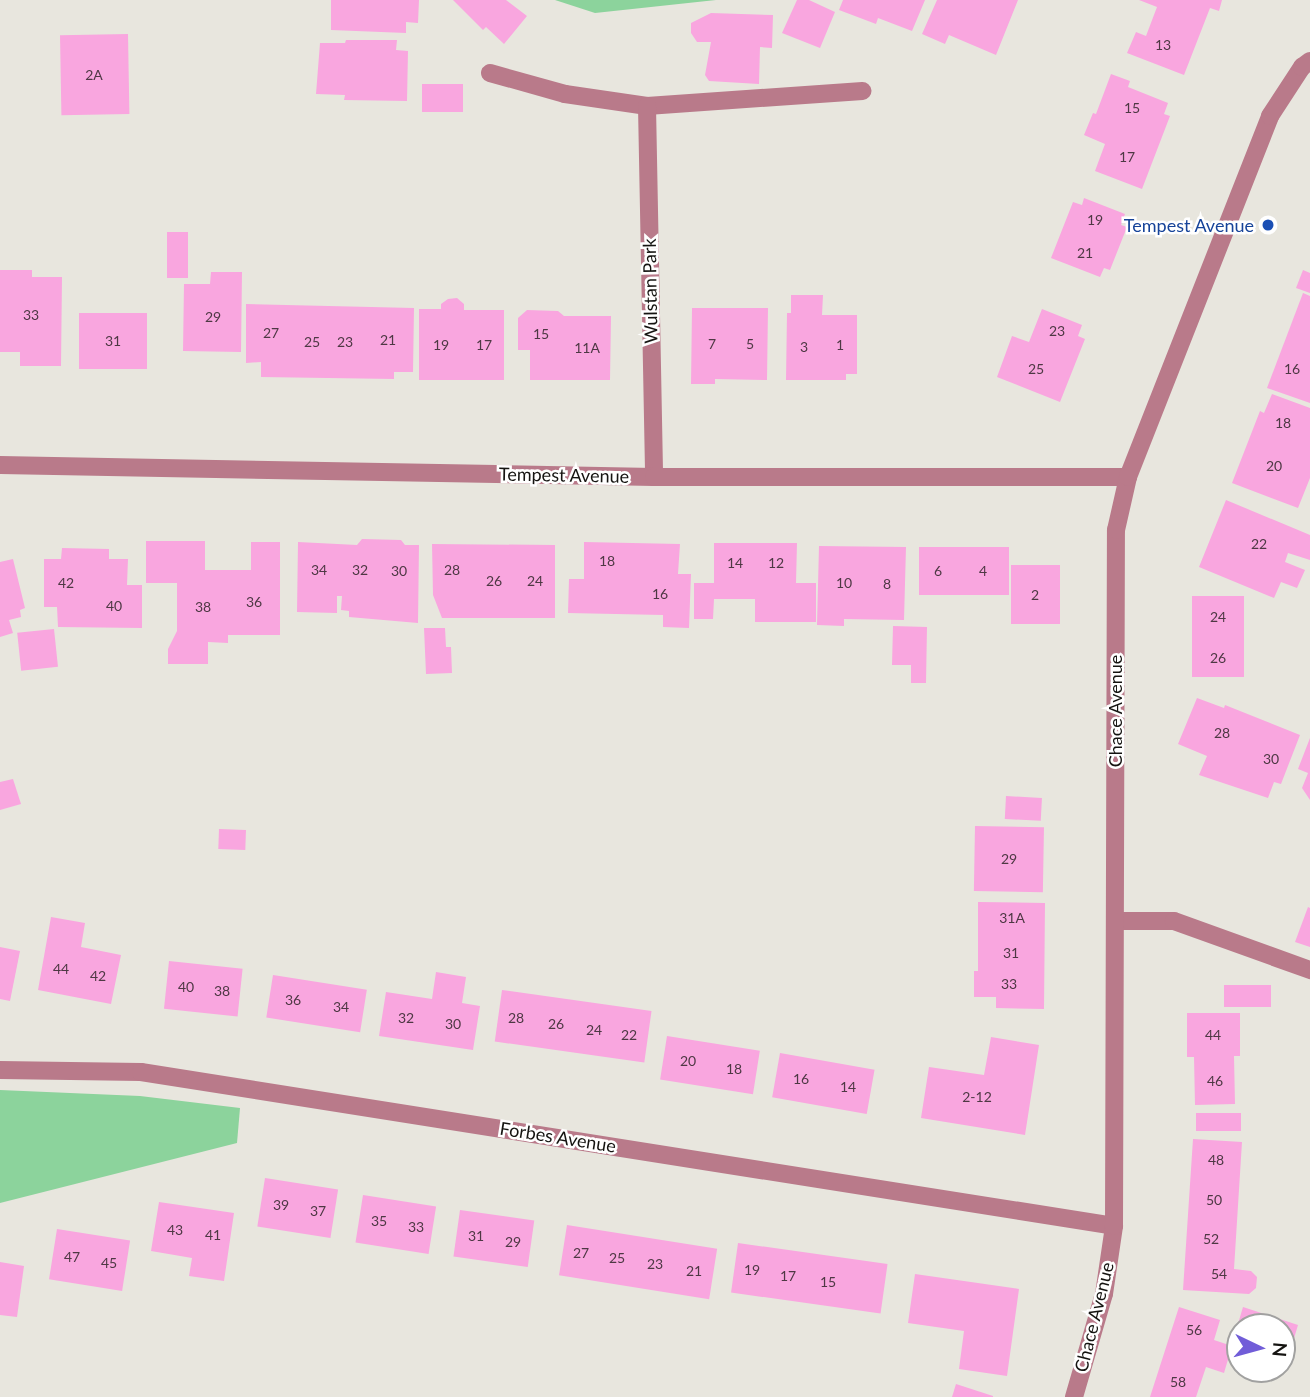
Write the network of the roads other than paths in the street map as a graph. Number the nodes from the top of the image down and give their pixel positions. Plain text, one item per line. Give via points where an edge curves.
1 (1310, 61) edge
2 (490, 73) dead end
3 (862, 91) dead end
4 (648, 106) junction
5 (0, 465) edge
6 (654, 477) junction
7 (1128, 477) junction
8 (1115, 921) junction
9 (1310, 970) edge
10 (0, 1070) edge
11 (1114, 1226) junction
12 (1074, 1397) edge

1 - 7 street, Chace Avenue via 1270,116
2 - 4 street via 565,94
3 - 4 street
4 - 6 street, Wulstan Park
5 - 6 street, Tempest Avenue
6 - 7 street, Tempest Avenue
7 - 8 street, Chace Avenue via 1116,530
8 - 9 street via 1174,920
8 - 11 street, Chace Avenue
10 - 11 street, Forbes Avenue via 141,1072
11 - 12 street, Chace Avenue via 1104,1294

